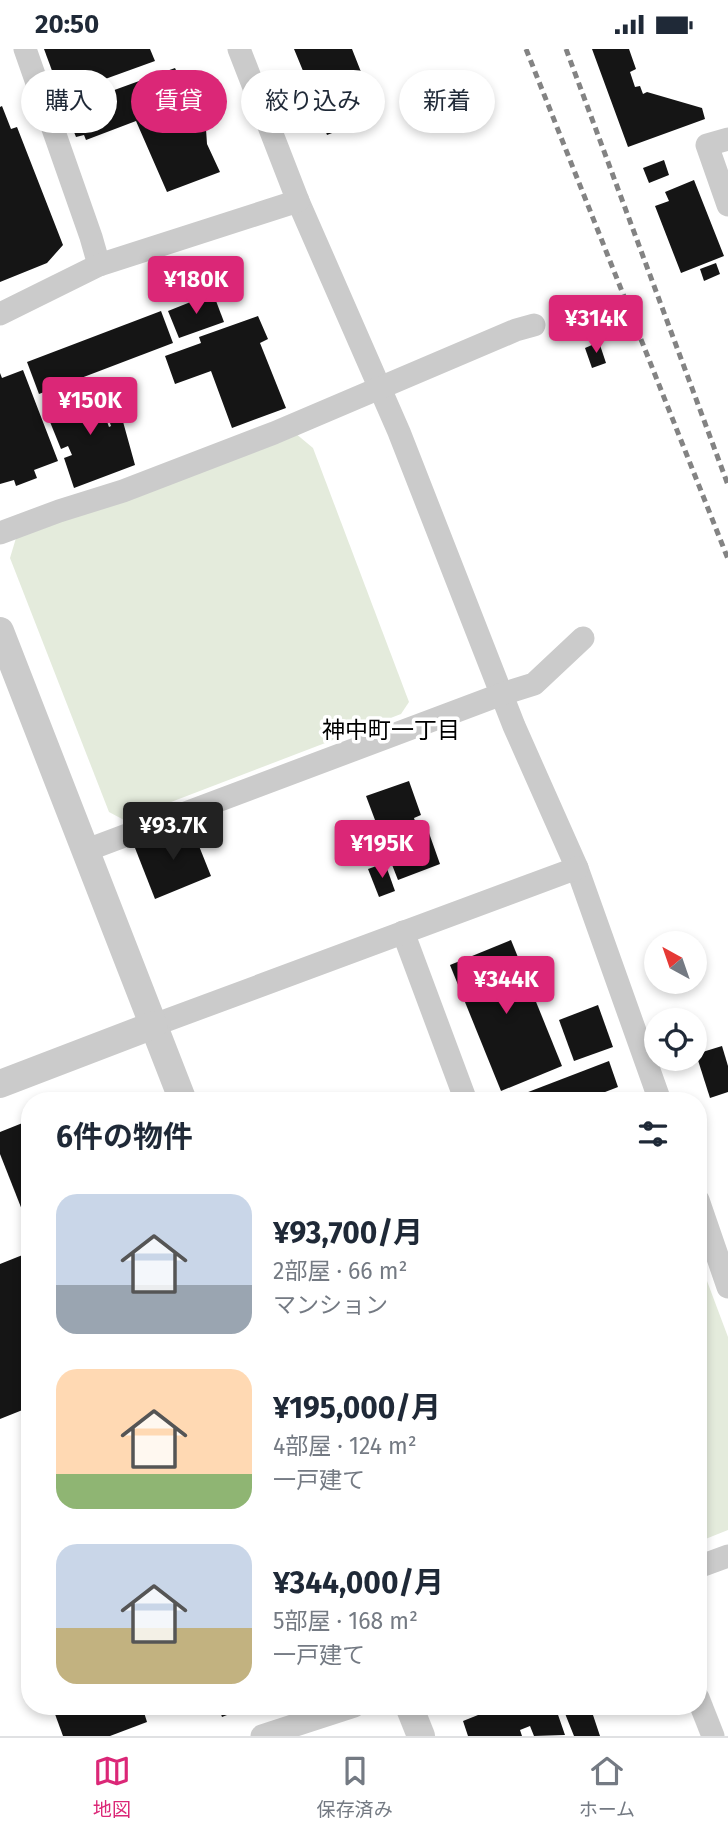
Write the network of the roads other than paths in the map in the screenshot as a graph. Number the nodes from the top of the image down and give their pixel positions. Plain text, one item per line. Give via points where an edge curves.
1 (25, 49) edge
2 (239, 49) edge
3 (728, 139) edge
4 (298, 201) junction
5 (728, 205) edge
6 (99, 265) junction
7 (0, 314) edge
8 (534, 325) dead end
9 (379, 389) junction
10 (0, 533) edge
11 (0, 631) edge
12 (583, 638) dead end
13 (502, 694) junction
14 (87, 850) junction
15 (577, 867) junction
16 (403, 932) junction
17 (154, 1025) junction
18 (0, 1084) edge
19 (180, 1092) edge
20 (463, 1092) edge
21 (657, 1092) edge
22 (707, 1227) edge
23 (728, 1287) edge
24 (728, 1556) edge
25 (707, 1564) edge
26 (326, 1715) edge
27 (413, 1715) edge
28 (705, 1715) edge
29 (262, 1736) edge
30 (421, 1736) edge
31 (713, 1736) edge

1 - 6 street
2 - 4 street
3 - 5 street via 707,145
4 - 6 street
4 - 9 street
6 - 7 street
8 - 9 street
9 - 10 street via 136,487
9 - 13 street
11 - 14 street
12 - 13 street via 534,684
13 - 14 street
13 - 15 street
14 - 17 street
15 - 16 street
15 - 21 street
16 - 17 street
16 - 20 street
17 - 18 street
17 - 19 street
22 - 23 street
24 - 25 street
26 - 29 street
27 - 30 street
28 - 31 street

